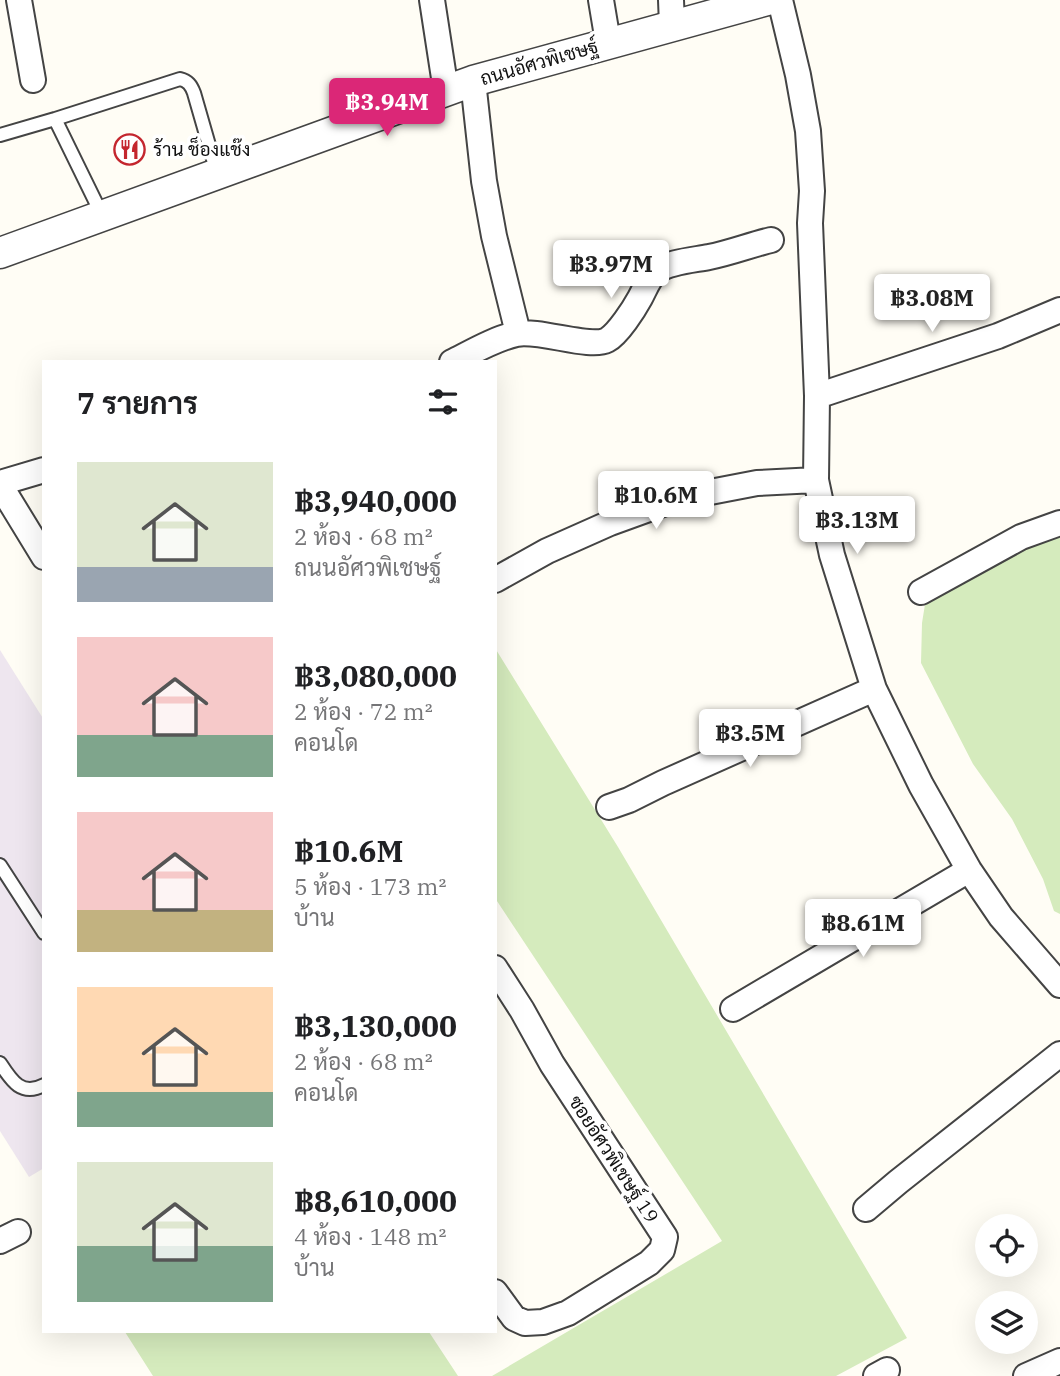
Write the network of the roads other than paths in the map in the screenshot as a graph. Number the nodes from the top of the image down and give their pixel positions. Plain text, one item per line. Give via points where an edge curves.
1 (19, 0) edge
2 (432, 0) edge
3 (601, 0) edge
4 (767, 0) edge
5 (780, 0) edge
6 (671, 12) edge
7 (608, 43) junction
8 (33, 80) dead end
9 (459, 86) junction
10 (55, 119) junction
11 (0, 135) edge
12 (217, 174) junction
13 (102, 215) junction
14 (771, 240) dead end
15 (0, 253) edge
16 (1060, 310) edge
17 (518, 333) junction
18 (456, 360) edge
19 (817, 396) junction
20 (42, 471) edge
21 (816, 480) junction
22 (0, 484) edge
23 (1060, 523) edge
24 (42, 553) edge
25 (497, 579) edge
26 (921, 592) dead end
27 (874, 689) junction
28 (609, 807) dead end
29 (0, 865) edge
30 (969, 870) junction
31 (42, 930) edge
32 (497, 971) edge
33 (1060, 985) edge
34 (733, 1009) dead end
35 (1060, 1054) edge
36 (0, 1063) edge
37 (42, 1086) edge
38 (866, 1209) dead end
39 (497, 1295) edge
40 (1060, 1362) edge
41 (1026, 1376) edge

1 - 8 street
2 - 9 street
3 - 7 street
4 - 6 street, ถนนอัศวพิเชษฐ์
5 - 19 street via 808,131
6 - 7 street, ถนนอัศวพิเชษฐ์
7 - 9 street, ถนนอัศวพิเชษฐ์
9 - 12 street, ถนนอัศวพิเชษฐ์
9 - 17 street
10 - 11 lane
10 - 12 lane via 173,79 187,81
10 - 13 lane
12 - 13 street, ถนนอัศวพิเชษฐ์
13 - 15 street, ถนนอัศวพิเชษฐ์
14 - 17 street via 658,270 605,341
16 - 19 street via 998,336
17 - 18 street
19 - 21 street
20 - 22 street
21 - 25 street via 757,483 679,498 597,528
21 - 27 street via 832,555
22 - 24 street
23 - 26 street via 1021,537
27 - 28 street
27 - 30 street
29 - 31 lane
30 - 33 street via 1001,918
30 - 34 street
32 - 39 street, ซอยอัศวพิเชษฐ์ 19 via 664,1237 662,1250 649,1263 568,1313 543,1322 514,1318
35 - 38 street
36 - 37 lane via 13,1083 23,1088
40 - 41 street

